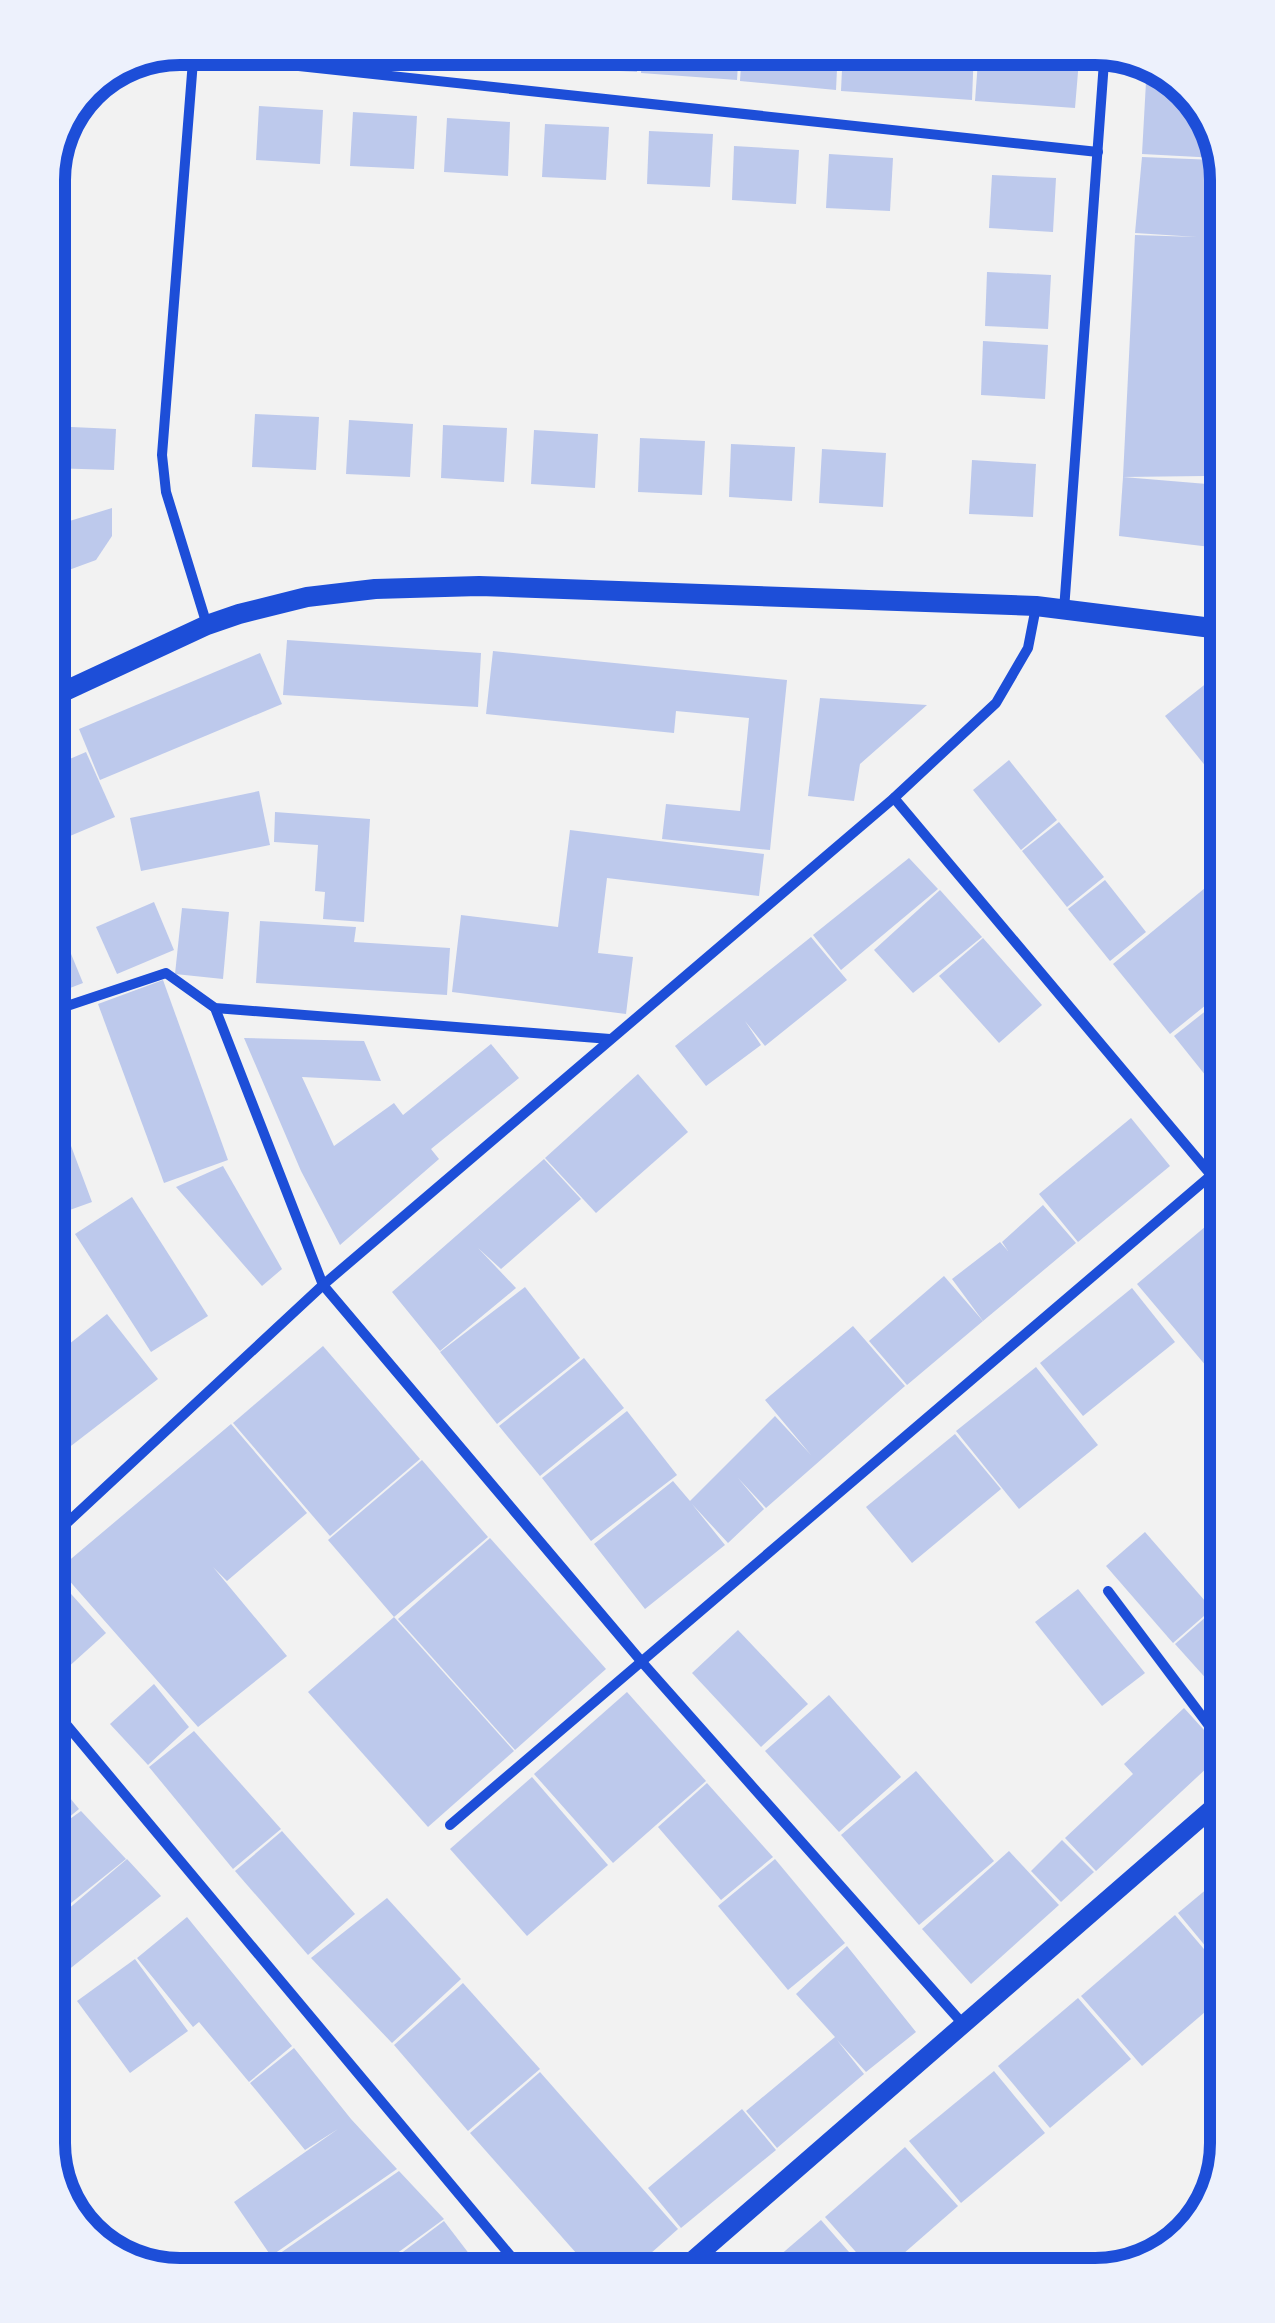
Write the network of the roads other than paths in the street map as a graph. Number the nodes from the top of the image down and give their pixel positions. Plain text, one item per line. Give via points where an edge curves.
1 (193, 65) edge
2 (319, 65) edge
3 (1104, 65) edge
4 (1098, 152) junction
5 (1036, 606) junction
6 (1064, 610) junction
7 (206, 625) junction
8 (1210, 629) edge
9 (65, 691) edge
10 (894, 798) junction
11 (65, 1007) edge
12 (215, 1008) junction
13 (610, 1039) junction
14 (1210, 1173) edge
15 (1210, 1177) edge
16 (324, 1284) junction
17 (65, 1524) edge
18 (1108, 1592) dead end
19 (641, 1661) junction
20 (65, 1723) edge
21 (1210, 1727) edge
22 (1210, 1811) edge
23 (450, 1825) dead end
24 (963, 2024) junction
25 (512, 2258) edge
26 (695, 2258) edge

1 - 7 street via 162,455 166,492
2 - 4 street
3 - 4 street
4 - 6 street
5 - 6 main road
5 - 7 main road via 410,587 307,597
5 - 10 street via 1028,648 996,703
6 - 8 main road
7 - 9 main road
10 - 13 street
10 - 14 street
11 - 12 street via 166,972
12 - 13 street
12 - 16 street
13 - 16 street
15 - 19 street
16 - 17 street
16 - 19 street
18 - 21 street
19 - 23 street
19 - 24 street
20 - 25 street
22 - 24 street
24 - 26 street

